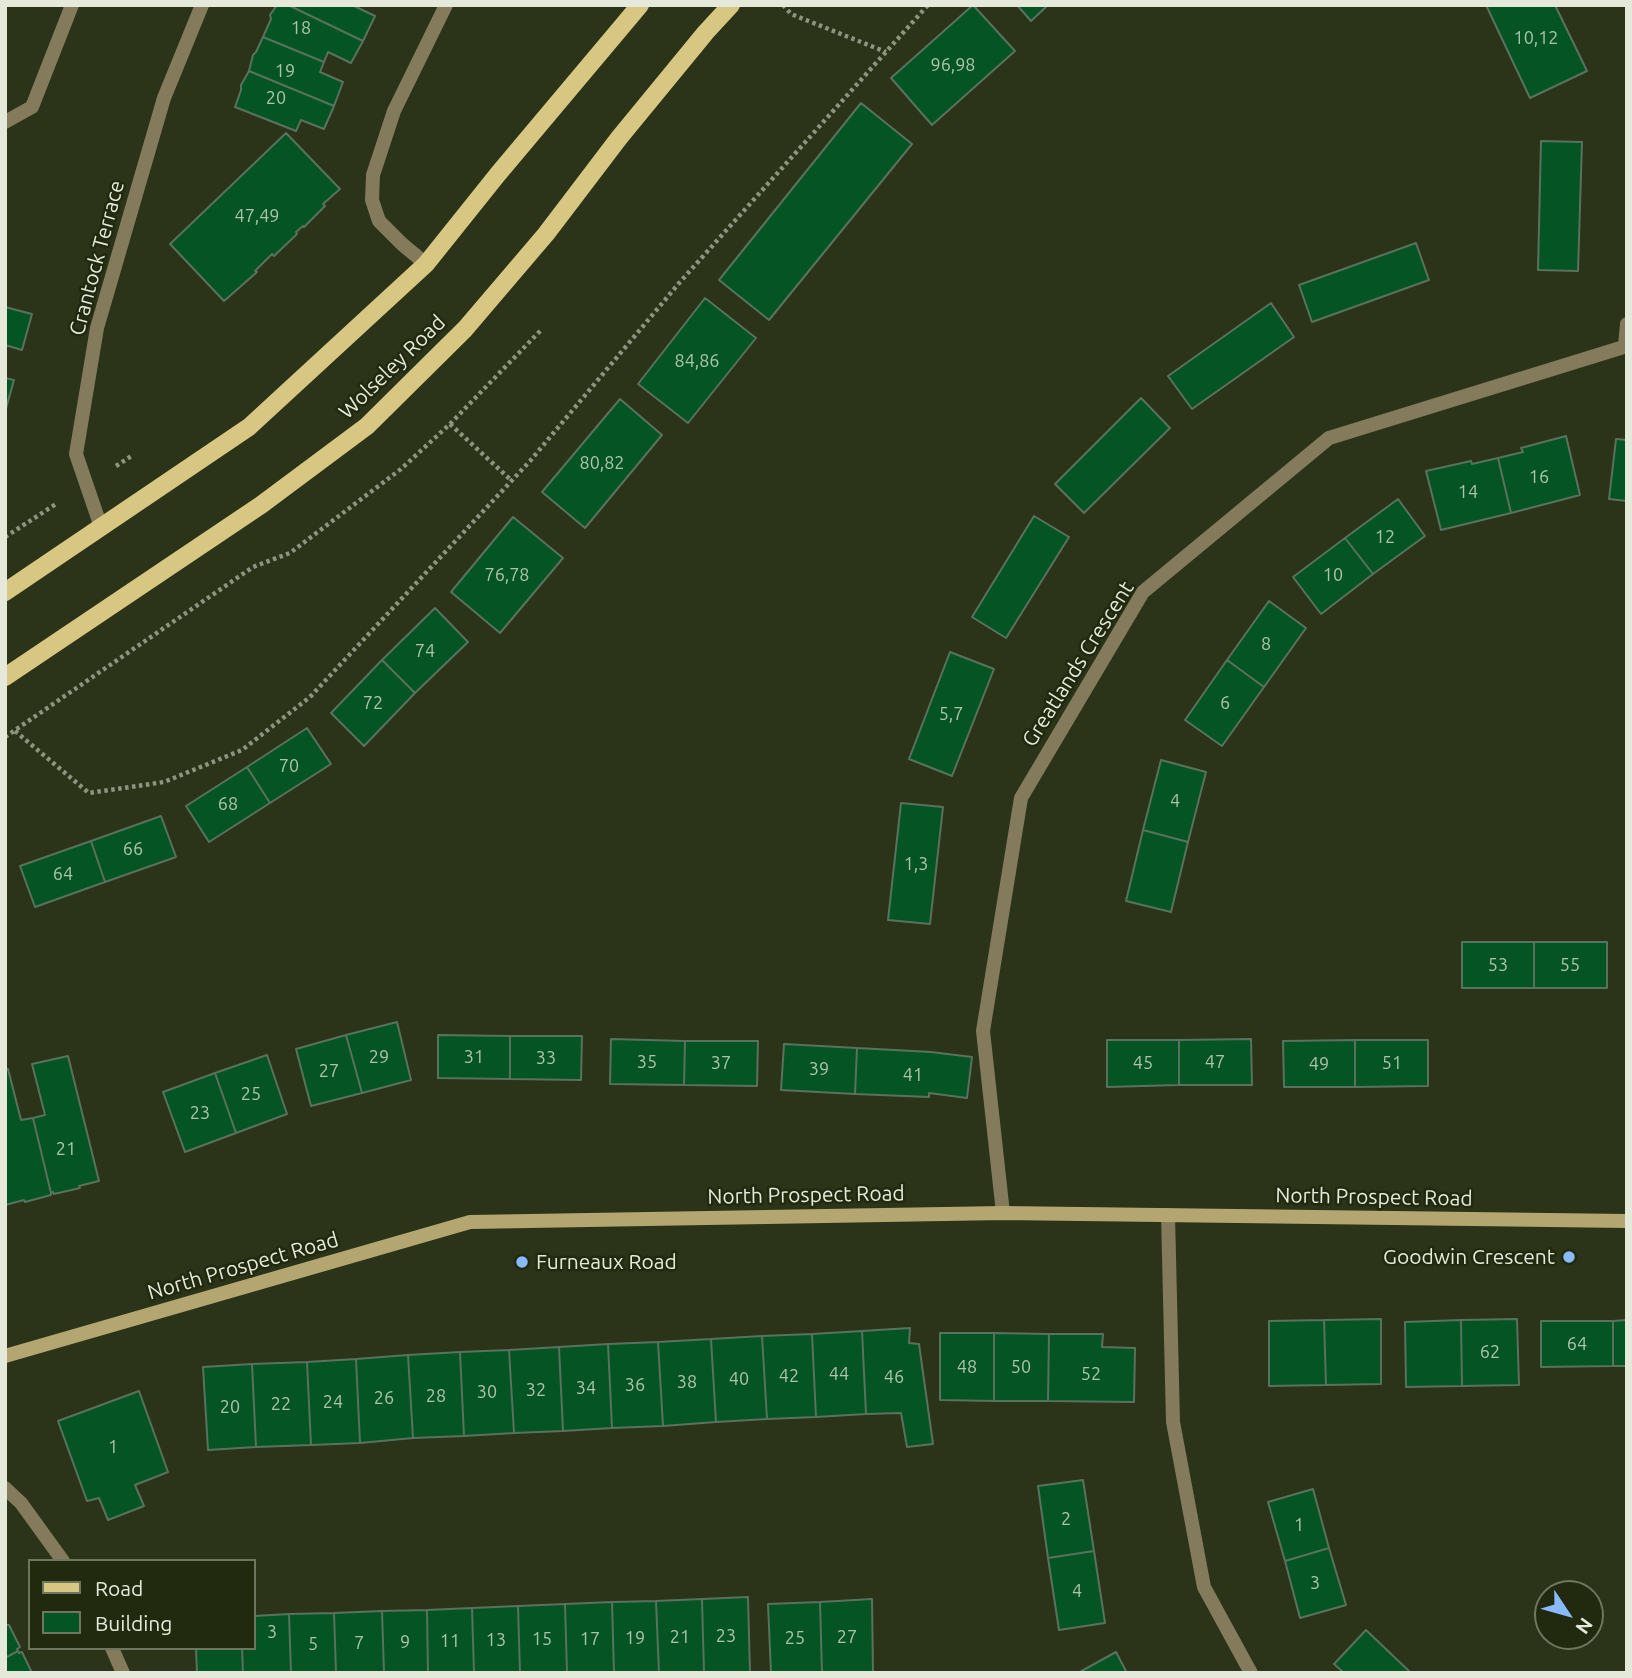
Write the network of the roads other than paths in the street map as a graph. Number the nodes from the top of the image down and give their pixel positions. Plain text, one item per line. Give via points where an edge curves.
1 (72, 5) edge
2 (202, 5) edge
3 (446, 5) edge
4 (640, 5) edge
5 (731, 5) edge
6 (5, 122) edge
7 (426, 264) junction
8 (1627, 324) edge
9 (1626, 346) edge
10 (101, 527) junction
11 (5, 592) edge
12 (5, 677) edge
13 (1003, 1213) junction
14 (1168, 1215) junction
15 (1627, 1222) edge
16 (5, 1356) edge
17 (5, 1488) edge
18 (62, 1559) edge
19 (113, 1650) edge
20 (123, 1673) edge
21 (1251, 1673) edge

1 - 6 street via 32,107
2 - 10 street, Crantock Terrace via 164,98 97,328 76,454
3 - 7 street via 394,110 373,175 372,200 379,222
4 - 7 main road
5 - 12 main road, Wolseley Road via 465,329 367,426 261,505
7 - 10 main road via 249,427
8 - 9 street
9 - 13 street, Greatlands Crescent via 1329,438 1143,592 1021,798 983,1031
10 - 11 main road
13 - 14 street, North Prospect Road
13 - 16 street, North Prospect Road via 470,1222
14 - 15 street, North Prospect Road
14 - 21 street via 1175,1434 1204,1587
17 - 18 street
19 - 20 street

